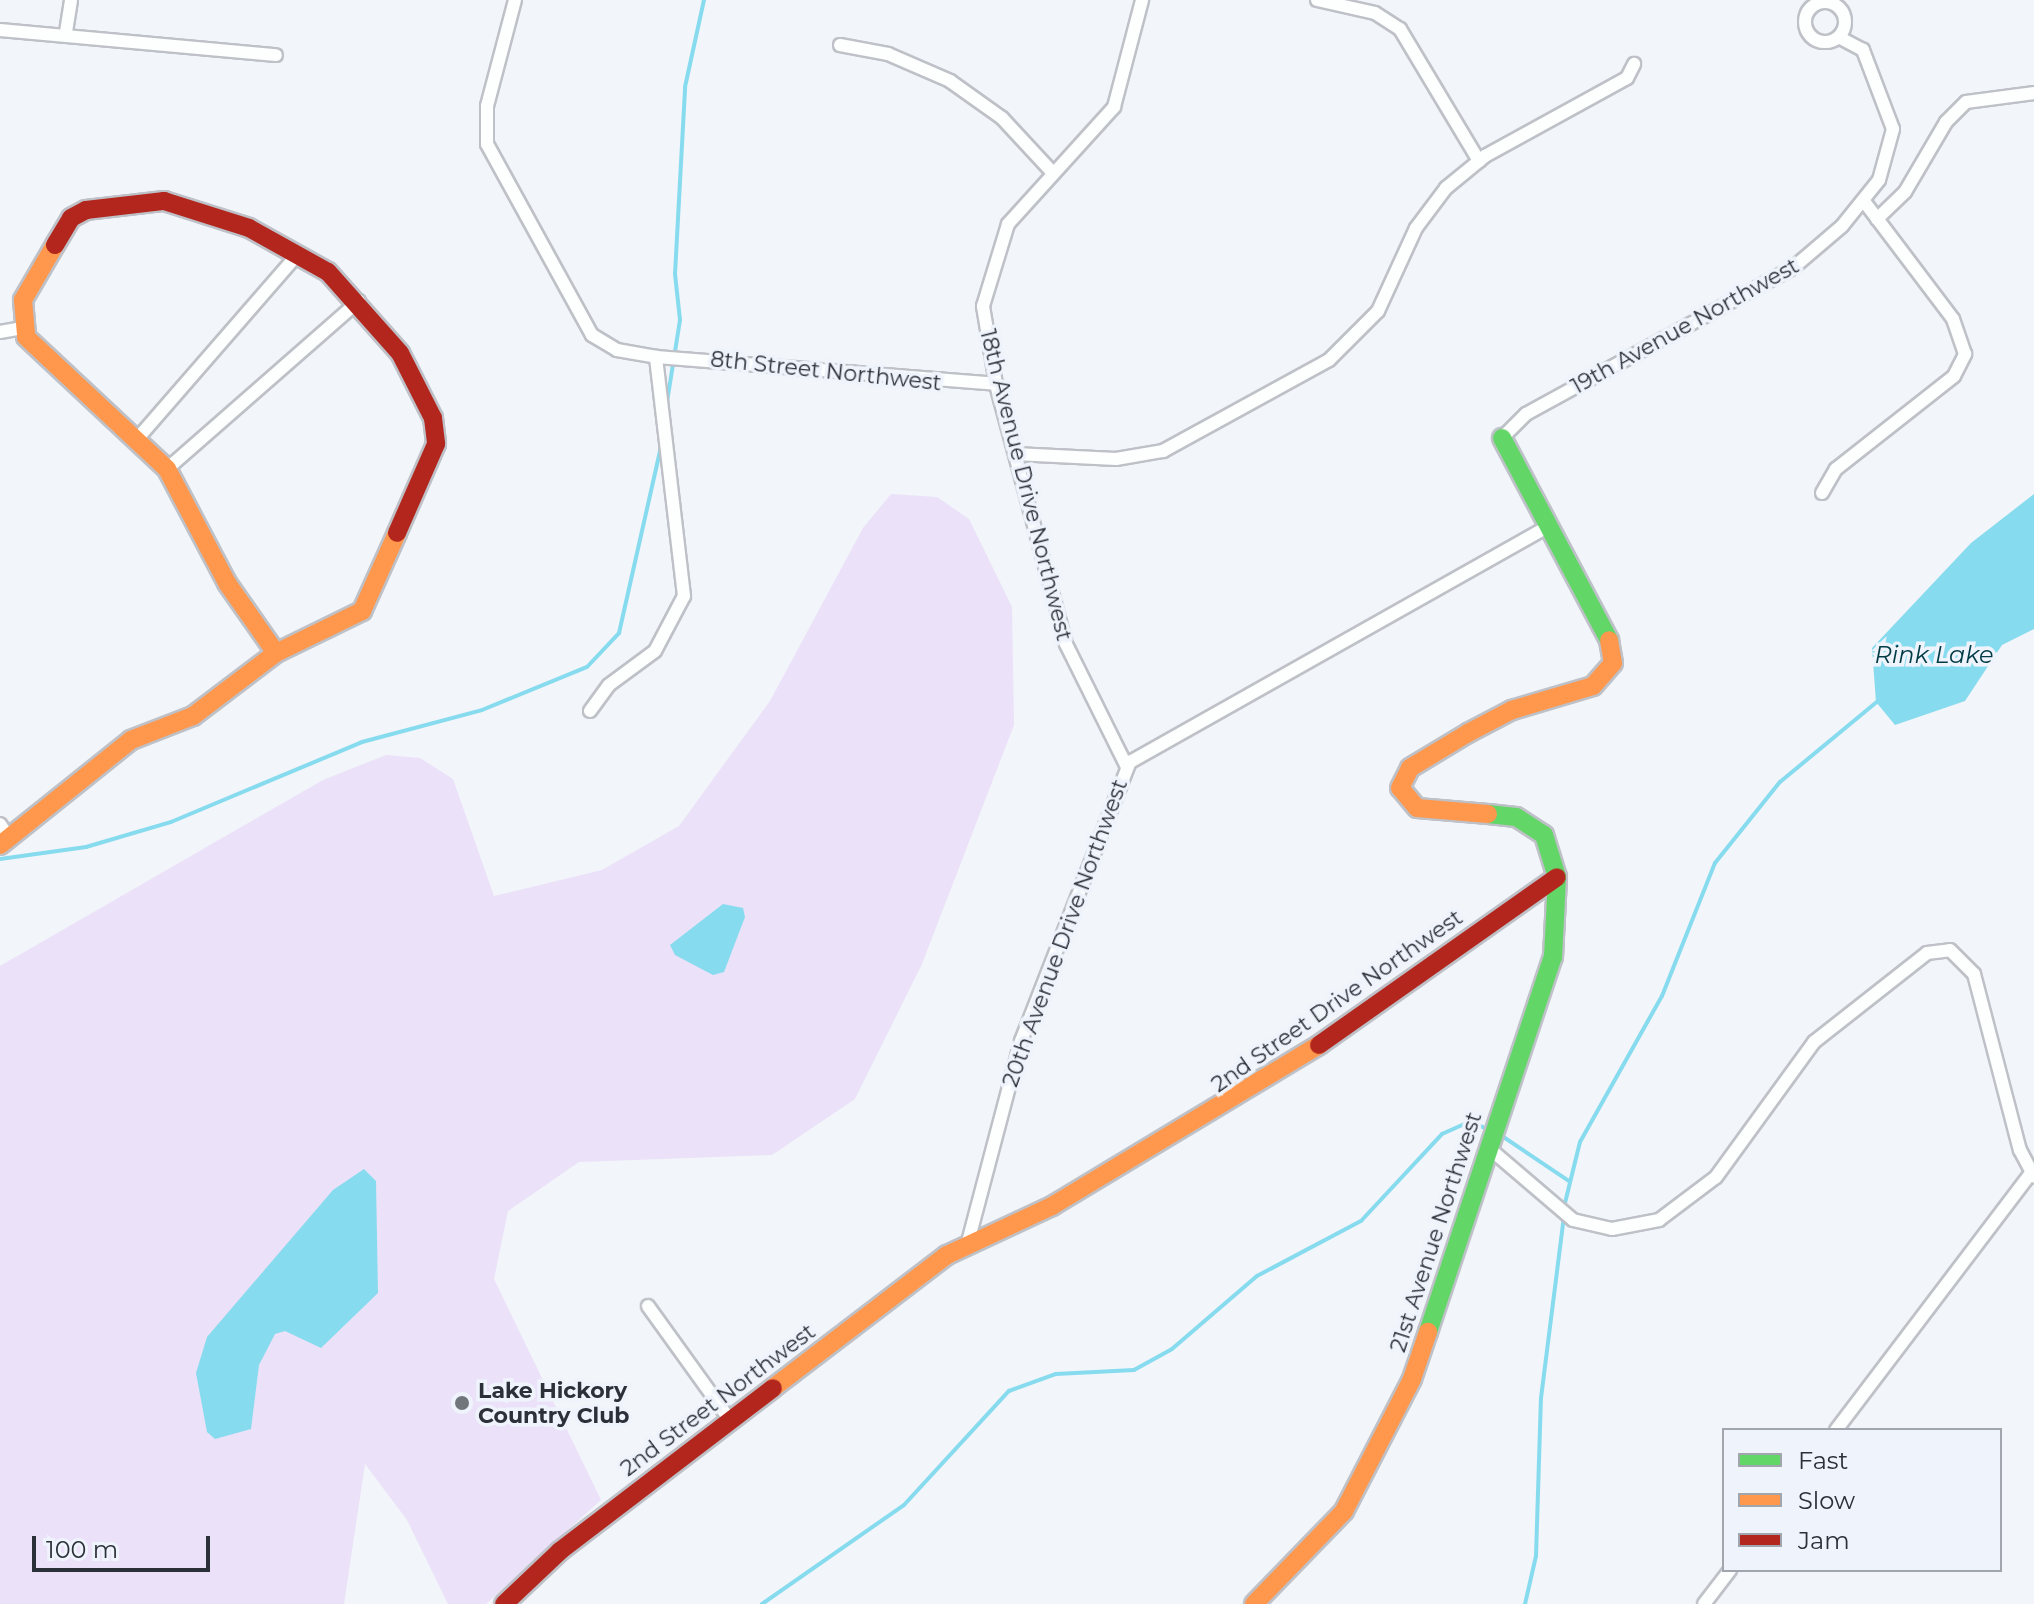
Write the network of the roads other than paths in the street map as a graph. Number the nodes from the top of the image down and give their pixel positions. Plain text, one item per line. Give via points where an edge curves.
1 (71, 0) edge
2 (515, 0) edge
3 (1142, 0) edge
4 (1317, 0) edge
5 (0, 30) edge
6 (66, 32) junction
7 (1842, 39) dead end
8 (840, 45) dead end
9 (276, 55) dead end
10 (1634, 64) dead end
11 (2034, 93) edge
12 (1479, 161) junction
13 (1053, 173) junction
14 (1863, 200) junction
15 (1877, 219) junction
16 (297, 255) junction
17 (359, 301) junction
18 (23, 328) junction
19 (0, 332) edge
20 (656, 357) junction
21 (996, 384) junction
22 (138, 438) junction
23 (1502, 438) joint
24 (1015, 454) junction
25 (167, 469) junction
26 (1822, 493) dead end
27 (1547, 527) junction
28 (276, 653) junction
29 (590, 711) dead end
30 (1127, 767) junction
31 (3, 836) edge
32 (1557, 877) junction
33 (1490, 1149) junction
34 (2033, 1174) edge
35 (968, 1242) junction
36 (648, 1306) dead end
37 (730, 1420) junction
38 (1838, 1428) edge
39 (1728, 1572) edge
40 (504, 1604) edge
41 (1254, 1604) edge
42 (1704, 1604) edge

1 - 6 street
2 - 20 street, 8th Street Northwest via 484,122 490,156 592,335 617,350
3 - 13 street, 18th Avenue Drive Northwest via 1114,107
4 - 12 street via 1375,13 1400,29
5 - 6 street
6 - 9 street
7 - 14 street, 19th Avenue Northwest via 1863,50 1893,129 1890,158
8 - 13 street via 888,54 950,81 1002,118
10 - 12 street via 1627,78
11 - 15 street via 1966,102 1946,122 1905,192
12 - 24 street via 1427,212 1378,311 1329,360 1163,451 1116,459
13 - 21 street, 18th Avenue Drive Northwest via 1008,224 991,265 983,317
14 - 15 street
14 - 23 street, 19th Avenue Northwest via 1807,258 1526,414
15 - 26 street via 1953,319 1965,354 1954,376 1836,469
16 - 17 street
16 - 18 street via 249,228 164,201 96,207 71,218 23,300
16 - 22 street
17 - 25 street
17 - 28 street via 400,353 433,418 436,444 362,611
18 - 19 street
18 - 22 street
20 - 21 street, 8th Street Northwest
20 - 29 street via 684,596 655,651 609,685
21 - 24 street, 18th Avenue Drive Northwest
22 - 25 street
23 - 27 street
24 - 30 street, 18th Avenue Drive Northwest via 1066,644
25 - 28 street via 227,583
27 - 30 street, 20th Avenue Drive Northwest via 1151,745
27 - 32 street via 1611,644 1610,672 1593,686 1512,710 1468,733 1410,768 1400,788 1417,808 1528,821 1551,848
28 - 31 street via 211,705 105,757
30 - 35 street, 20th Avenue Drive Northwest via 1021,1041
32 - 33 street, 21st Avenue Northwest via 1553,957
32 - 35 street, 2nd Street Drive Northwest via 1246,1096 1052,1206
33 - 34 street via 1573,1220 1612,1229 1659,1220 1716,1177 1814,1042 1927,953 1950,950 1974,974
33 - 41 street, 21st Avenue Northwest via 1436,1319 1363,1481 1335,1522
34 - 38 street
35 - 37 street, 2nd Street Northwest
36 - 37 street
37 - 40 street, 2nd Street Northwest via 560,1551
39 - 42 street

